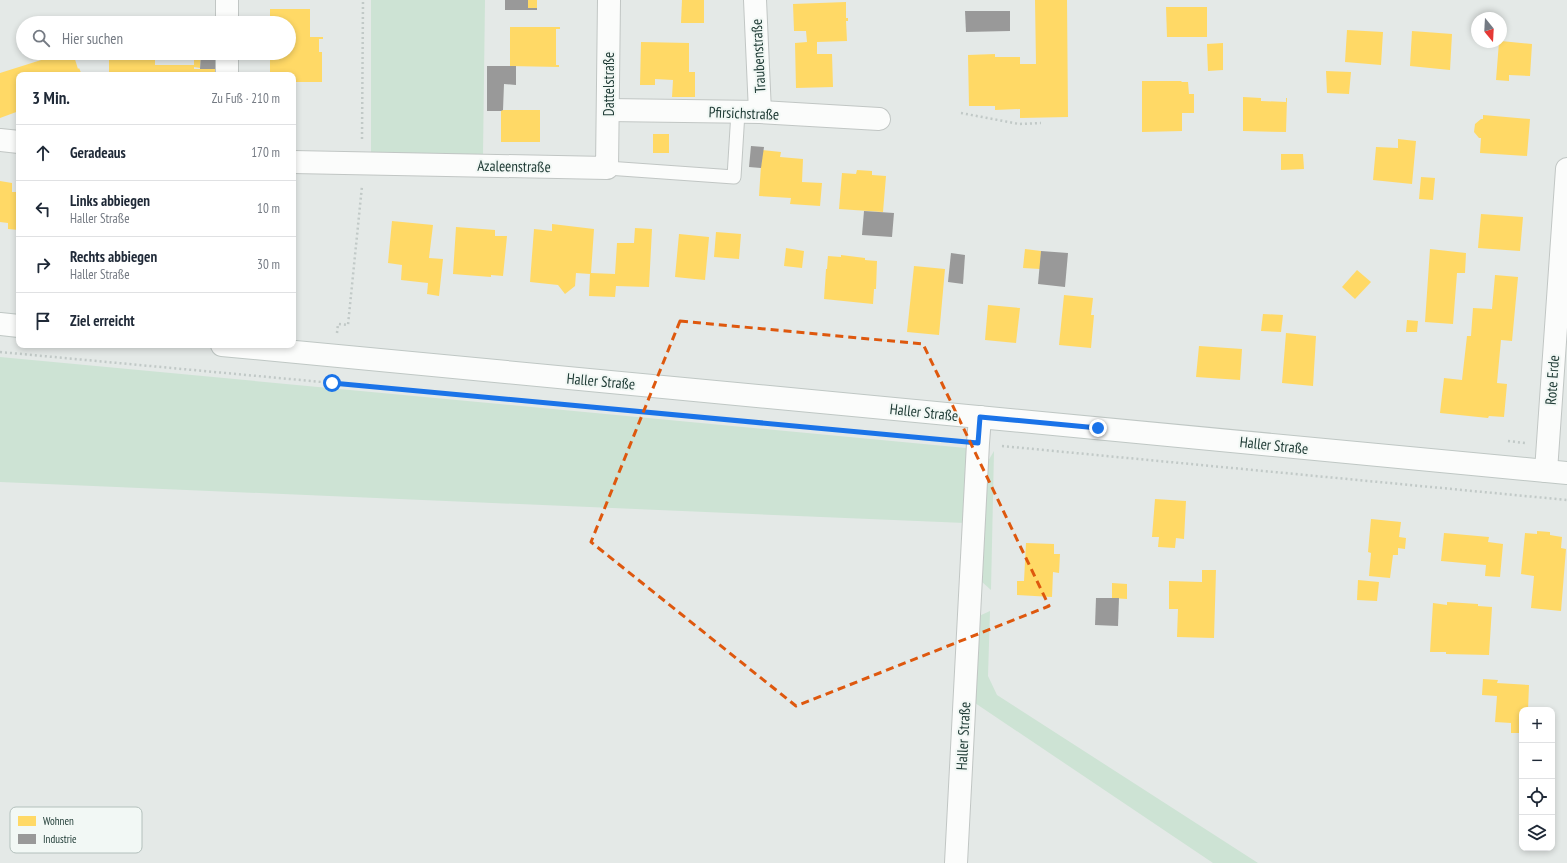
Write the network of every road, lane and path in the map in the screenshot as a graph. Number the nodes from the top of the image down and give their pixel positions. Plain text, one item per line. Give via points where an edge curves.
1 (227, 0) edge
2 (608, 0) edge
3 (755, 0) edge
4 (227, 16) edge
5 (227, 60) edge
6 (227, 72) edge
7 (608, 110) junction
8 (738, 112) junction
9 (760, 112) junction
10 (961, 113) dead end
11 (879, 119) dead end
12 (1041, 124) dead end
13 (0, 140) edge
14 (16, 142) edge
15 (296, 162) edge
16 (607, 168) junction
17 (1567, 169) edge
18 (0, 324) edge
19 (16, 326) edge
20 (254, 348) edge
21 (0, 352) edge
22 (980, 417) junction
23 (978, 443) junction
24 (1546, 471) junction
25 (1567, 473) edge
26 (1567, 500) edge
27 (956, 863) edge

1 - 4 street
2 - 7 street, Dattelstraße
3 - 9 street, Traubenstraße
5 - 6 street
7 - 8 street, Pfirsichstraße
7 - 16 street, Dattelstraße
8 - 9 street, Pfirsichstraße
8 - 16 lane, Azaleenstraße via 734,177
9 - 11 street, Pfirsichstraße
10 - 12 path via 1019,124
13 - 14 street
15 - 16 street, Azaleenstraße
17 - 24 street, Rote Erde
18 - 19 street
20 - 22 street, Haller Straße
21 - 23 path
22 - 23 street, Haller Straße
22 - 24 street, Haller Straße
23 - 26 path
23 - 27 street, Haller Straße
24 - 25 street, Haller Straße

